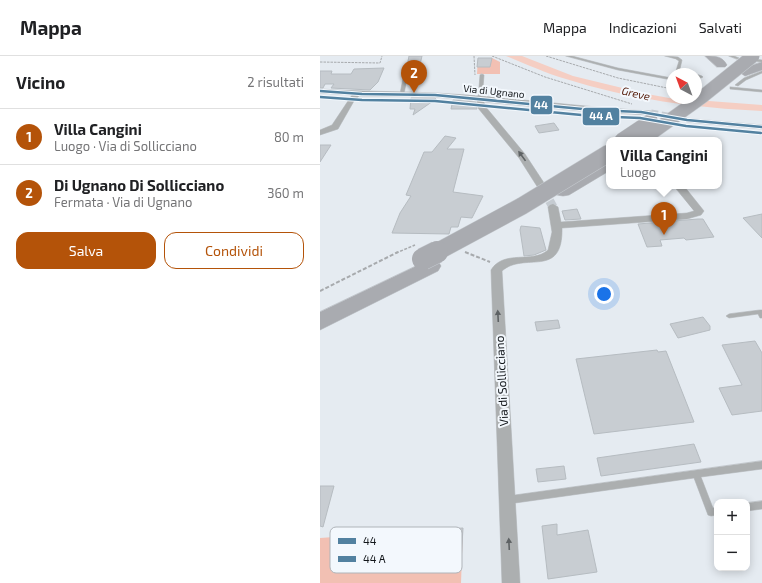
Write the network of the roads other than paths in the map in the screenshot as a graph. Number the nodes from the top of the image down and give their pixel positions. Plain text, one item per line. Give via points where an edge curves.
1 (568, 56) edge
2 (667, 56) edge
3 (711, 56) edge
4 (731, 56) edge
5 (754, 59) edge
6 (679, 68) edge
7 (762, 72) edge
8 (406, 73) dead end
9 (482, 75) dead end
10 (666, 78) edge
11 (702, 80) edge
12 (737, 85) junction
13 (762, 87) edge
14 (702, 90) edge
15 (320, 91) edge
16 (762, 91) edge
17 (357, 94) junction
18 (404, 97) junction
19 (480, 100) junction
20 (672, 104) edge
21 (681, 104) edge
22 (651, 113) tunnel mouth
23 (687, 120) tunnel mouth
24 (762, 127) edge
25 (320, 132) edge
26 (625, 137) edge
27 (633, 137) edge
28 (646, 137) edge
29 (655, 137) edge
30 (606, 151) edge
31 (606, 155) edge
32 (606, 164) edge
33 (554, 189) junction
34 (682, 189) edge
35 (553, 207) tunnel mouth
36 (558, 225) junction
37 (427, 262) junction
38 (320, 308) edge
39 (729, 316) dead end
40 (762, 316) edge
41 (320, 322) edge
42 (762, 465) edge
43 (696, 474) junction
44 (506, 500) junction
45 (762, 505) edge
46 (750, 507) edge
47 (714, 512) edge
48 (511, 583) edge

1 - 10 lane
2 - 6 lane via 681,61
3 - 11 highway via 719,61 721,66
4 - 5 lane
5 - 14 highway
5 - 28 highway, bridge
5 - 29 highway via 745,72
7 - 12 lane
8 - 18 lane
9 - 19 lane
12 - 13 lane
12 - 16 lane via 731,87
15 - 17 street, Via di Ugnano
17 - 18 street, Via di Ugnano
17 - 25 street via 336,127
18 - 19 street, Via di Ugnano via 435,95
19 - 22 street, Via di Ugnano
33 -> 19 street via 535,173 481,106
20 - 26 highway, bridge
21 - 27 highway
23 - 24 street
30 - 33 highway, bridge
31 - 33 highway, bridge
32 - 33 highway
33 - 37 highway
34 - 36 street via 697,207 698,213 688,216
35 - 36 street, Via di Sollicciano
44 -> 36 street, Via di Sollicciano via 496,270 504,263 552,254 555,250
37 - 38 highway
37 - 41 highway
39 - 40 lane via 760,312
42 - 43 lane
43 - 44 lane
43 - 47 lane via 711,512
48 -> 44 street, Via di Sollicciano
45 - 46 lane

